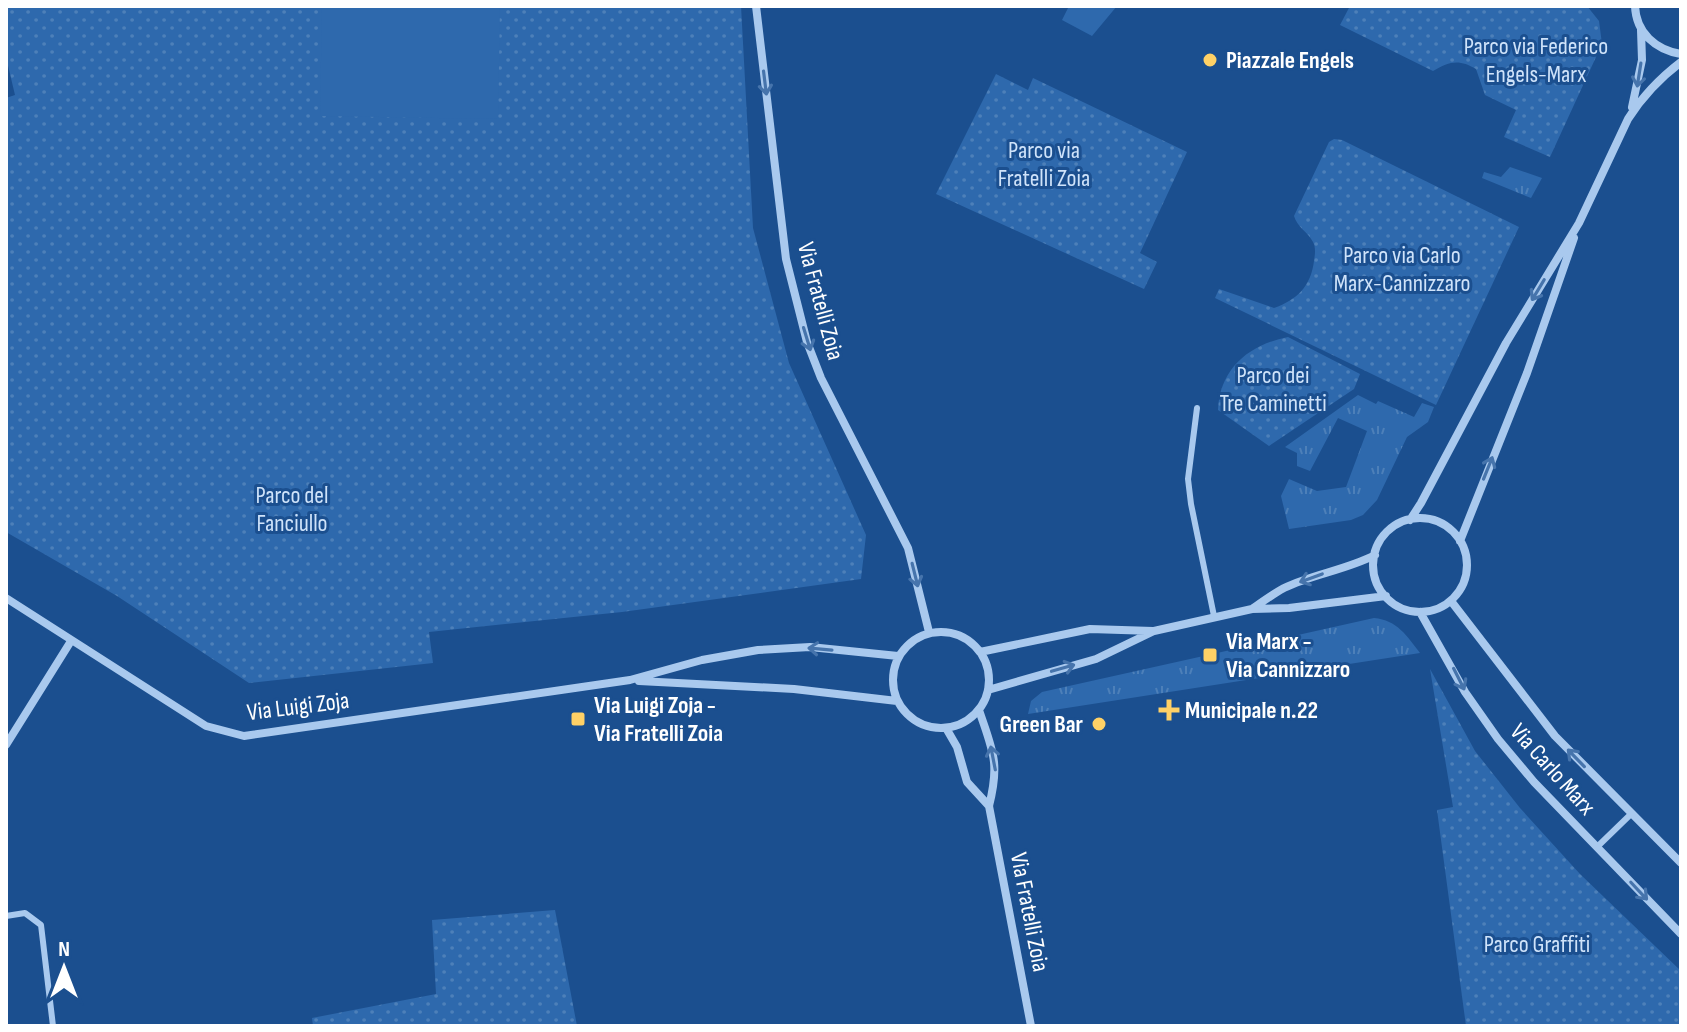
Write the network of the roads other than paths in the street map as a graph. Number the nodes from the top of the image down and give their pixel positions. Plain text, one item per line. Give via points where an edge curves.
1 (756, 6) edge
2 (1635, 6) edge
3 (1641, 30) junction
4 (1681, 54) edge
5 (1681, 62) edge
6 (1628, 119) junction
7 (1579, 223) junction
8 (1197, 408) dead end
9 (1410, 520) junction
10 (1460, 541) junction
11 (1375, 555) junction
12 (1386, 596) junction
13 (6, 598) edge
14 (1451, 601) junction
15 (1252, 609) junction
16 (1420, 612) junction
17 (1214, 616) junction
18 (1154, 631) junction
19 (929, 632) junction
20 (71, 641) junction
21 (980, 652) junction
22 (898, 656) junction
23 (630, 680) junction
24 (988, 690) junction
25 (897, 701) junction
26 (979, 710) junction
27 (946, 728) junction
28 (6, 745) edge
29 (989, 806) junction
30 (1630, 815) junction
31 (1597, 847) junction
32 (1681, 863) edge
33 (6, 916) edge
34 (1681, 934) edge
35 (53, 1026) edge
36 (1031, 1026) edge

1 -> 19 street, Via Fratelli Zoia via 786,259 807,342 908,548
2 - 3 street
3 - 4 street via 1659,47
3 -> 6 street via 1640,79
5 - 6 street
6 - 7 street
7 -> 9 street via 1506,343
10 -> 7 street
8 - 17 lane via 1188,479
9 - 10 street via 1441,523
9 - 11 street via 1387,532
10 - 14 street via 1466,573
11 - 12 street via 1375,575
11 -> 15 street via 1285,588
12 - 15 street
12 - 16 street via 1404,609
13 - 20 street, Via Luigi Zoja
14 - 16 street
30 -> 14 street, Via Carlo Marx via 1555,736
15 - 17 street
16 -> 31 street, Via Carlo Marx via 1498,739
17 - 18 street
18 - 21 street via 1090,629
24 -> 18 street via 1096,659
19 - 21 street via 956,634
19 - 22 street via 910,641
20 - 23 street, Via Luigi Zoja via 206,726 244,736
20 - 28 street
21 - 24 street via 988,668
22 -> 23 street, Via Luigi Zoja via 810,647 758,650
22 - 25 street via 892,678
23 - 25 street, Via Luigi Zoja
24 - 26 street
25 - 27 street via 918,723
26 - 27 street
29 -> 26 street, Via Fratelli Zoia via 997,776
27 - 29 street, Via Fratelli Zoia via 967,782
29 - 36 street, Via Fratelli Zoia
30 - 31 lane
30 - 32 street, Via Carlo Marx
31 -> 34 street, Via Carlo Marx
33 - 35 lane via 25,913 41,925

